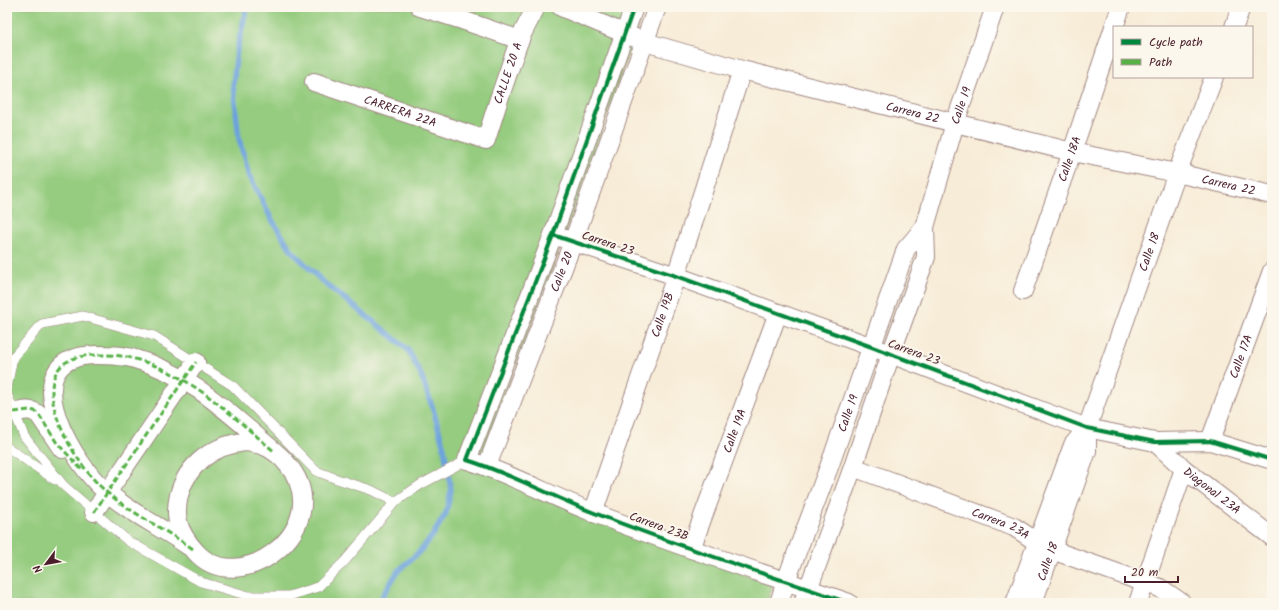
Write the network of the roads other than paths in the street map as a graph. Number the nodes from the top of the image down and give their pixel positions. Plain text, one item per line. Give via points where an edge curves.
1 (420, 7) edge
2 (536, 7) edge
3 (561, 7) edge
4 (634, 7) edge
5 (656, 7) edge
6 (995, 7) edge
7 (1121, 7) edge
8 (1241, 7) edge
9 (1114, 26) edge
10 (1234, 26) edge
11 (1113, 30) edge
12 (624, 34) junction
13 (520, 40) junction
14 (645, 42) junction
15 (742, 70) junction
16 (1214, 78) edge
17 (314, 82) dead end
18 (955, 123) junction
19 (486, 140) joint
20 (1072, 152) junction
21 (1177, 173) junction
22 (1272, 195) edge
23 (925, 227) junction
24 (553, 235) junction
25 (573, 242) junction
26 (1272, 271) edge
27 (676, 276) junction
28 (1023, 291) dead end
29 (778, 313) junction
30 (872, 347) junction
31 (891, 354) junction
32 (10, 358) edge
33 (196, 362) junction
34 (184, 380) junction
35 (7, 388) edge
36 (7, 394) edge
37 (14, 412) junction
38 (1087, 428) junction
39 (1210, 441) junction
40 (1155, 442) junction
41 (7, 446) edge
42 (275, 452) junction
43 (467, 460) junction
44 (1272, 460) edge
45 (487, 466) junction
46 (853, 467) junction
47 (1184, 469) junction
48 (64, 486) junction
49 (103, 488) junction
50 (395, 502) junction
51 (94, 512) junction
52 (593, 513) junction
53 (1272, 537) edge
54 (1044, 546) junction
55 (193, 549) junction
56 (692, 549) junction
57 (786, 581) junction
58 (1145, 583) junction
59 (806, 596) edge
60 (779, 603) edge
61 (849, 603) edge
62 (1015, 603) edge
63 (1033, 603) edge
64 (1138, 603) edge
65 (1182, 603) edge

1 - 13 street
2 - 13 street, CALLE 20 A
3 - 12 street, Carrera 22
4 - 12 street
5 - 14 street, Calle 20
6 - 18 street, Calle 19
7 - 9 street, Calle 18A
8 - 10 street
11 - 20 street, Calle 18A
12 - 14 street, Carrera 22
12 - 24 street
13 - 19 street, CALLE 20 A
14 - 15 street, Carrera 22
14 - 25 street, Calle 20
15 - 18 street, Carrera 22
15 - 27 street, Calle 19B
16 - 21 street, Calle 18
17 - 19 street, CARRERA 22A
18 - 20 street, Carrera 22
18 - 23 street, Calle 19
20 - 21 street, Carrera 22
20 - 28 street, Calle 18A
21 - 22 street, Carrera 22
21 - 38 street, Calle 18
23 - 30 street, Calle 19 via 906,249
23 - 31 street, Calle 19 via 926,256
24 - 25 street, Carrera 23
24 - 43 street
25 - 27 street, Carrera 23
25 - 45 street, Calle 20
26 - 39 street, Calle 17A
27 - 29 street, Carrera 23
27 - 52 street, Calle 19B
29 - 30 street, Carrera 23
29 - 56 street, Calle 19A
30 - 31 street, Carrera 23
30 - 57 street, Calle 19
31 - 38 street, Carrera 23
31 - 46 street, Calle 19
32 - 33 lane via 42,324 83,316 154,336
32 - 35 lane
33 - 34 street
33 - 50 lane via 233,386 316,471 371,490
34 - 42 street via 210,396
34 - 49 street
34 - 49 street via 152,364 118,356 77,357 58,371 53,380 51,395 56,416 74,454 85,470
36 - 37 lane
37 - 48 lane via 24,436
37 - 49 street via 34,411 67,455
38 - 40 street, Carrera 23
38 - 54 street, Calle 18 via 1073,445
39 - 40 street, Carrera 23
39 - 44 street, Carrera 23
40 - 47 street, Diagonal 23A
41 - 48 lane
42 - 55 street via 255,443 236,443 218,449 195,464 180,492 177,512 180,529
42 - 55 street via 297,478 301,492 301,517 290,538 263,560 239,566 214,564
43 - 45 street, Carrera 23B
43 - 50 lane via 420,485
45 - 52 street, Carrera 23B
46 - 54 street, Carrera 23A via 1014,527
46 - 59 street, Calle 19
47 - 53 street, Diagonal 23A
47 - 58 street
48 - 51 lane
49 - 51 street
49 - 55 street via 142,518
50 - 51 lane via 345,561 318,587 289,596 250,596 201,582 128,541
52 - 56 street, Carrera 23B
54 - 58 street, Carrera 23A
54 - 62 street, Calle 18
54 - 63 street, Calle 18
56 - 57 street, Carrera 23B
57 - 59 street, Carrera 23B
57 - 60 street, Calle 19
58 - 64 street
58 - 65 street, Carrera 23A via 1160,588
59 - 61 street, Carrera 23B

